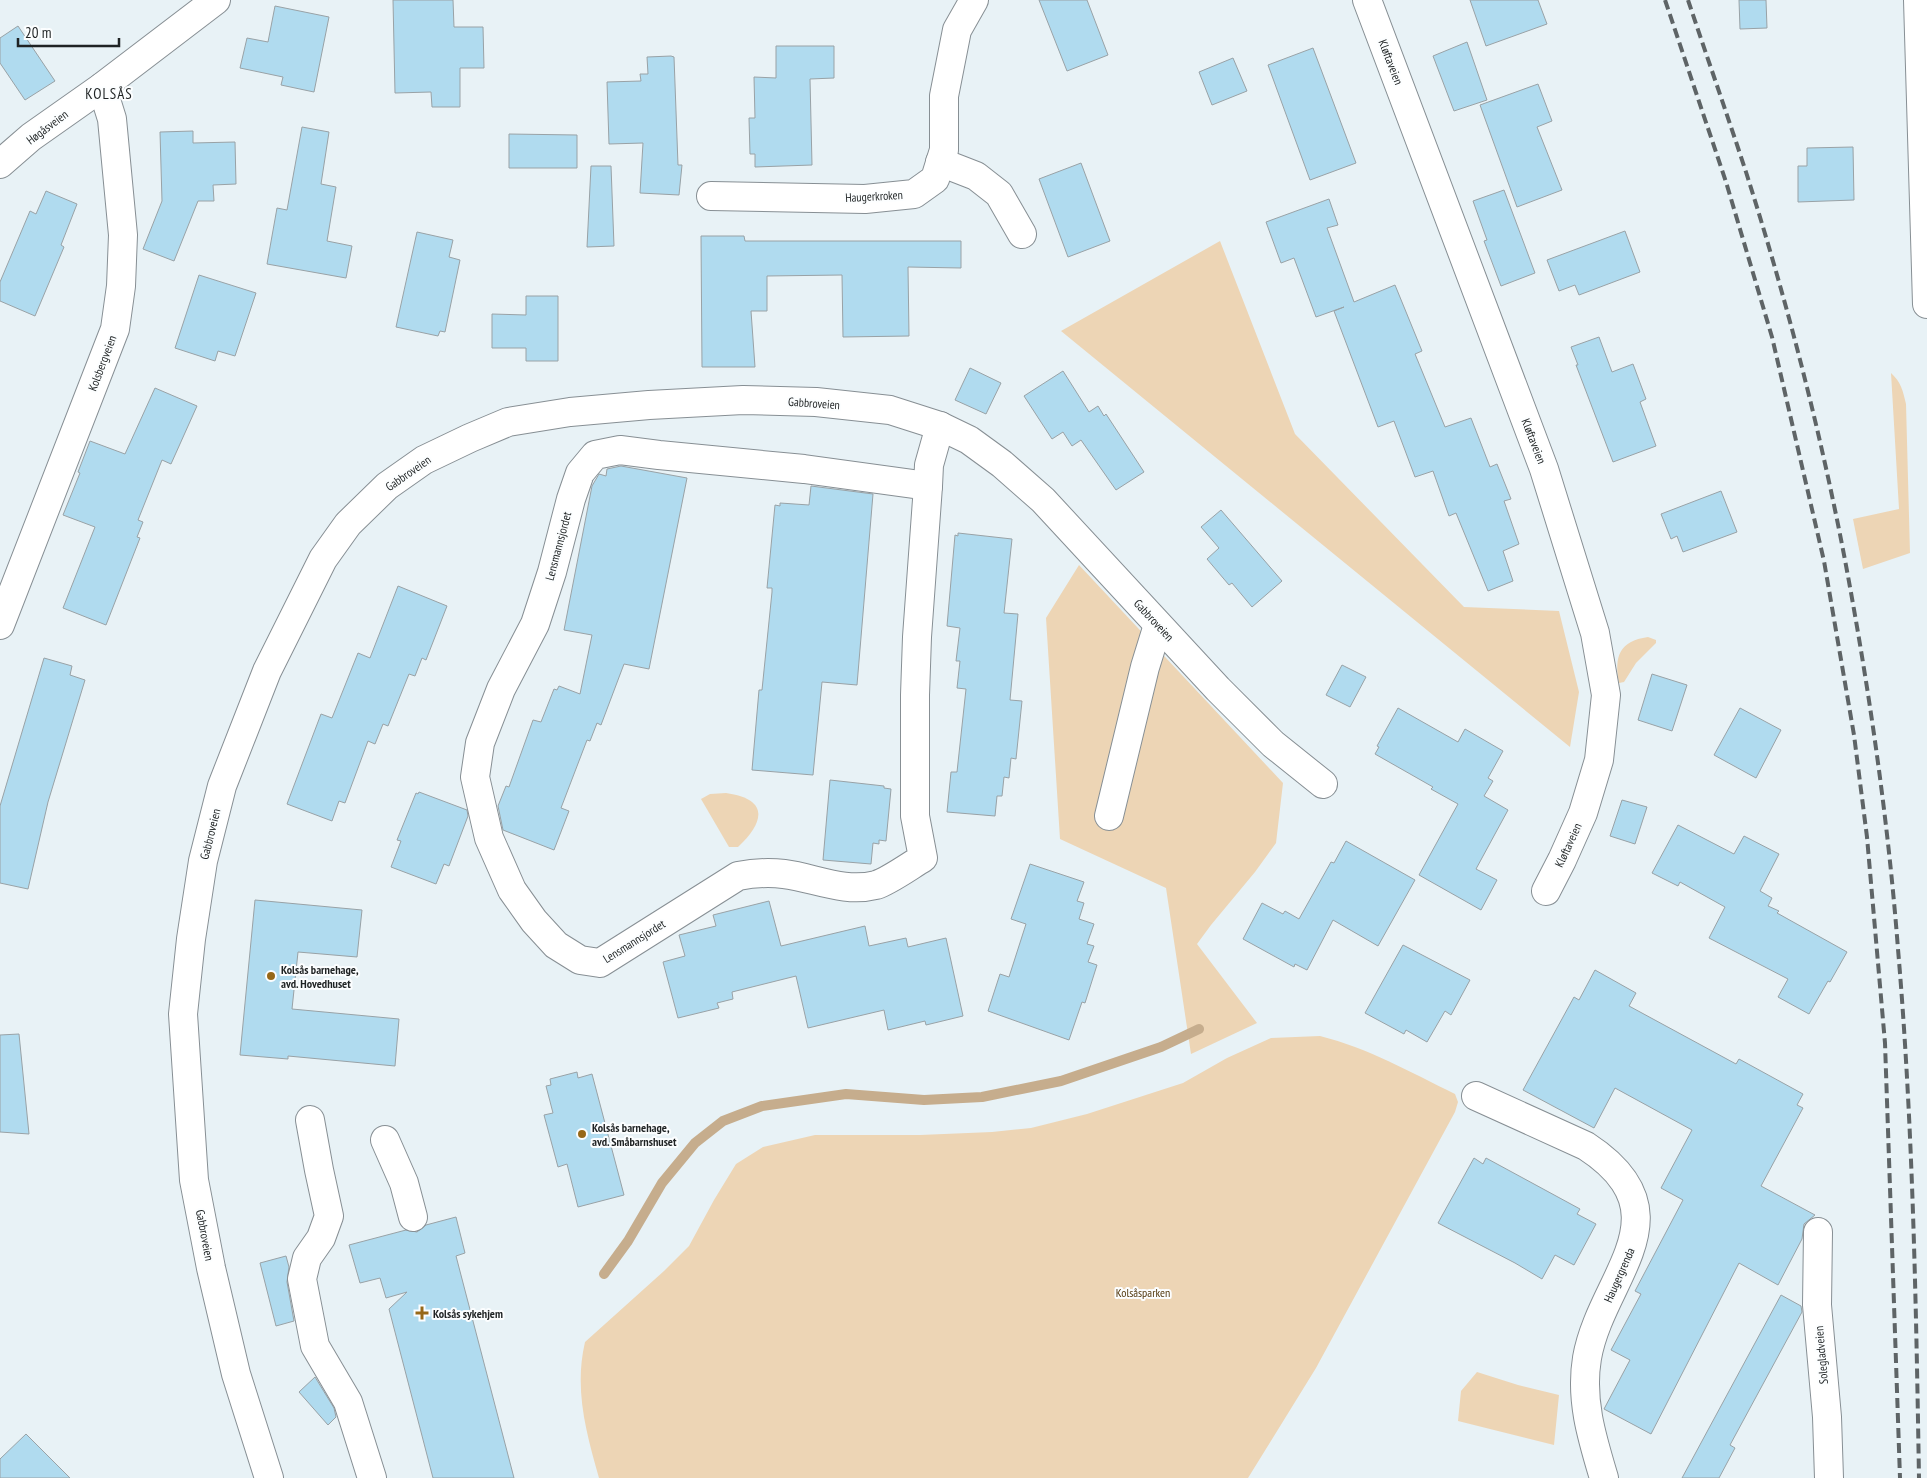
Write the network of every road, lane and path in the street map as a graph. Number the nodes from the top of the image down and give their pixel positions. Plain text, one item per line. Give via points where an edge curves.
1 (216, 0) edge
2 (974, 0) edge
3 (1367, 0) edge
4 (1918, 0) edge
5 (102, 87) junction
6 (940, 162) junction
7 (0, 164) edge
8 (711, 196) dead end
9 (1022, 234) dead end
10 (1927, 304) edge
11 (940, 426) junction
12 (928, 486) junction
13 (1158, 624) junction
14 (0, 625) edge
15 (1323, 784) dead end
16 (1109, 816) dead end
17 (1546, 891) dead end
18 (1476, 1096) dead end
19 (310, 1120) dead end
20 (385, 1140) dead end
21 (413, 1217) dead end
22 (1818, 1232) dead end
23 (269, 1478) edge
24 (372, 1478) edge
25 (1604, 1478) edge
26 (1829, 1478) edge

1 - 5 street, Høgåsveien
2 - 6 street, Haugerkroken via 957,30 944,96 944,150
3 - 17 street, Kløftaveien via 1544,469 1596,633 1606,695 1599,760 1583,813
4 - 10 street
5 - 7 street, Høgåsveien
5 - 14 street, Kolsbergveien via 112,119 123,235 115,329
6 - 8 street, Haugerkroken via 935,178 914,194 865,199
6 - 9 street via 976,176 999,194
11 - 12 street, Lensmannsjordet
11 - 13 street, Gabbroveien via 969,440 1044,500
11 - 23 street, Gabbroveien via 890,410 816,402 743,400 570,412 508,422 424,460 388,486 348,524 323,559 267,671 222,786 203,861 183,1014 198,1198 236,1374
12 - 12 street, Lensmannsjordet via 620,450 595,455 580,473 535,624 501,689 480,743 475,778 489,838 512,890 534,922 556,945 580,960 600,963 738,876 757,872 785,874 855,888 877,884 923,858 915,816 915,695
13 - 15 street, Gabbroveien via 1273,744
13 - 16 street
18 - 25 street, Haugergrenda via 1598,1153 1625,1183 1635,1208 1632,1246 1597,1324 1587,1357 1584,1387 1586,1418
19 - 24 street via 329,1216 322,1238 307,1258 302,1279 316,1346 348,1402
20 - 21 street via 404,1183
22 - 26 street, Solegladveien via 1817,1305

